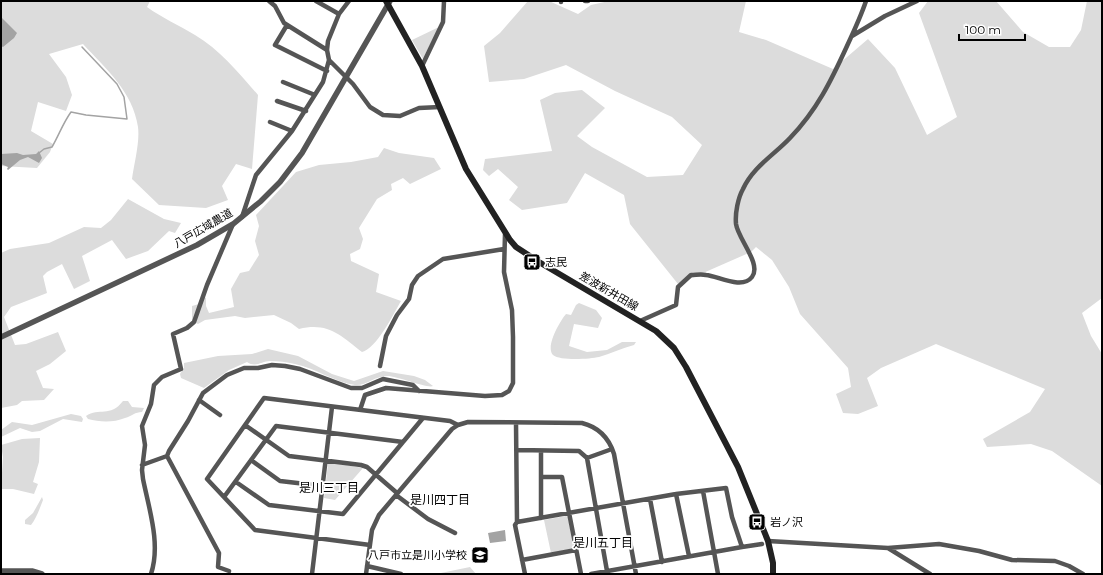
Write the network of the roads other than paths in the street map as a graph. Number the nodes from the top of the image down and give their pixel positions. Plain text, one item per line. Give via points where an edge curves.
1 (269, 1) edge
2 (316, 1) edge
3 (349, 1) edge
4 (444, 1) edge
5 (866, 1) edge
6 (917, 1) edge
7 (388, 2) edge
8 (339, 14) junction
9 (287, 25) junction
10 (852, 36) junction
11 (327, 50) junction
12 (329, 60) junction
13 (422, 66) junction
14 (327, 71) junction
15 (346, 78) junction
16 (283, 82) dead end
17 (315, 95) junction
18 (277, 101) dead end
19 (440, 107) junction
20 (306, 111) junction
21 (270, 122) dead end
22 (292, 131) junction
23 (242, 217) junction
24 (233, 224) junction
25 (504, 234) junction
26 (504, 249) junction
27 (640, 321) junction
28 (1, 337) edge
29 (380, 366) dead end
30 (420, 391) junction
31 (199, 400) junction
32 (332, 407) junction
33 (360, 410) junction
34 (220, 415) dead end
35 (423, 418) junction
36 (516, 423) junction
37 (458, 424) junction
38 (245, 425) junction
39 (330, 432) junction
40 (266, 440) junction
41 (403, 442) junction
42 (612, 449) junction
43 (517, 450) junction
44 (541, 450) junction
45 (168, 456) junction
46 (587, 458) junction
47 (251, 460) junction
48 (326, 460) junction
49 (142, 464) junction
50 (376, 475) junction
51 (541, 477) junction
52 (236, 482) junction
53 (323, 486) junction
54 (703, 491) junction
55 (396, 494) junction
56 (676, 494) junction
57 (224, 496) junction
58 (650, 499) junction
59 (623, 504) junction
60 (596, 508) junction
61 (320, 512) junction
62 (569, 513) junction
63 (541, 518) junction
64 (517, 522) junction
65 (455, 533) dead end
66 (317, 537) junction
67 (765, 542) junction
68 (370, 545) junction
69 (742, 547) junction
70 (888, 548) junction
71 (576, 550) junction
72 (714, 553) junction
73 (689, 556) junction
74 (522, 560) junction
75 (662, 562) junction
76 (367, 566) junction
77 (634, 567) junction
78 (1, 571) edge
79 (607, 571) junction
80 (395, 573) edge
81 (42, 574) edge
82 (151, 574) edge
83 (228, 574) edge
84 (312, 574) edge
85 (366, 574) edge
86 (401, 574) edge
87 (525, 574) edge
88 (581, 574) edge
89 (591, 574) edge
90 (636, 574) edge
91 (718, 574) edge
92 (772, 574) edge
93 (930, 574) edge
94 (1083, 574) edge

1 - 9 street
2 - 8 street
3 - 8 street
4 - 13 street via 443,22
5 - 10 street
6 - 10 street
7 - 13 main road, 差波新井田線
7 - 15 street, 八戸広域農道
8 - 11 street
9 - 11 street
9 - 14 street via 275,45
10 - 27 street via 828,88 815,108 790,139 755,170 742,191 736,224 741,240 754,264 752,278 739,282 706,275 691,275 678,286 676,305
11 - 12 street
12 - 14 street
12 - 15 street
13 - 19 main road, 差波新井田線
14 - 17 street
15 - 19 street via 370,107 383,115 400,116 419,108
15 - 23 street, 八戸広域農道 via 291,169
16 - 17 street
17 - 20 street
18 - 20 street
19 - 25 main road, 差波新井田線 via 466,169
20 - 22 street
21 - 22 street
22 - 23 street via 256,175
23 - 24 street, 八戸広域農道
24 - 28 street, 八戸広域農道 via 197,245
24 - 49 street via 194,322 173,334 181,369 162,377 154,385 151,404 142,426 145,445
25 - 26 street
25 - 27 main road, 差波新井田線 via 516,247 530,256
26 - 29 street via 443,259 418,276 412,285 409,299 397,314 386,336
26 - 30 street via 504,272 512,310 511,388 507,394 485,396
27 - 67 main road, 差波新井田線 via 668,341 686,367 738,467
30 - 31 street via 413,385 384,379 355,389 294,367 272,365 244,368 232,373 203,393
30 - 33 street via 378,389 363,396
31 - 34 street
31 - 45 street
32 - 33 street
32 - 38 street via 264,398
32 - 39 street
33 - 35 street
35 - 37 street
35 - 41 street
36 - 37 street
36 - 42 street via 587,424 602,434
36 - 43 street
37 - 55 street via 448,432
38 - 40 street
38 - 57 street via 207,479
39 - 40 street via 276,426
39 - 41 street
39 - 48 street
40 - 47 street
40 - 48 street via 290,456
41 - 50 street
42 - 46 street
42 - 59 street
43 - 44 street
43 - 64 street
44 - 46 street via 579,451
44 - 51 street
45 - 49 street
45 - 83 street via 218,553 218,567 229,571
46 - 60 street
47 - 52 street
47 - 53 street via 280,481
48 - 50 street via 361,465
48 - 53 street
49 - 82 street via 154,538 155,552
50 - 55 street
50 - 61 street via 343,514
51 - 62 street via 562,477
51 - 63 street
52 - 57 street
52 - 61 street via 269,505
53 - 61 street
54 - 56 street
54 - 69 street via 726,488
54 - 72 street
55 - 65 street via 428,520
55 - 68 street via 376,520
56 - 58 street
56 - 73 street
57 - 66 street via 255,530
58 - 59 street
58 - 75 street
59 - 60 street
59 - 77 street
60 - 62 street
60 - 79 street
61 - 66 street
62 - 63 street
62 - 71 street
63 - 64 street
64 - 74 street via 515,525
66 - 68 street
66 - 84 street
67 - 69 street
67 - 70 street
67 - 92 main road, 差波新井田線 via 773,563
68 - 76 street
69 - 72 street
70 - 93 street
70 - 94 street via 947,545 1012,560 1055,561
71 - 74 street
71 - 88 street
72 - 73 street
72 - 91 street
73 - 75 street
74 - 87 street
75 - 77 street
76 - 80 street
76 - 85 street
77 - 79 street
77 - 90 street
78 - 81 street
79 - 89 street
80 - 86 street

